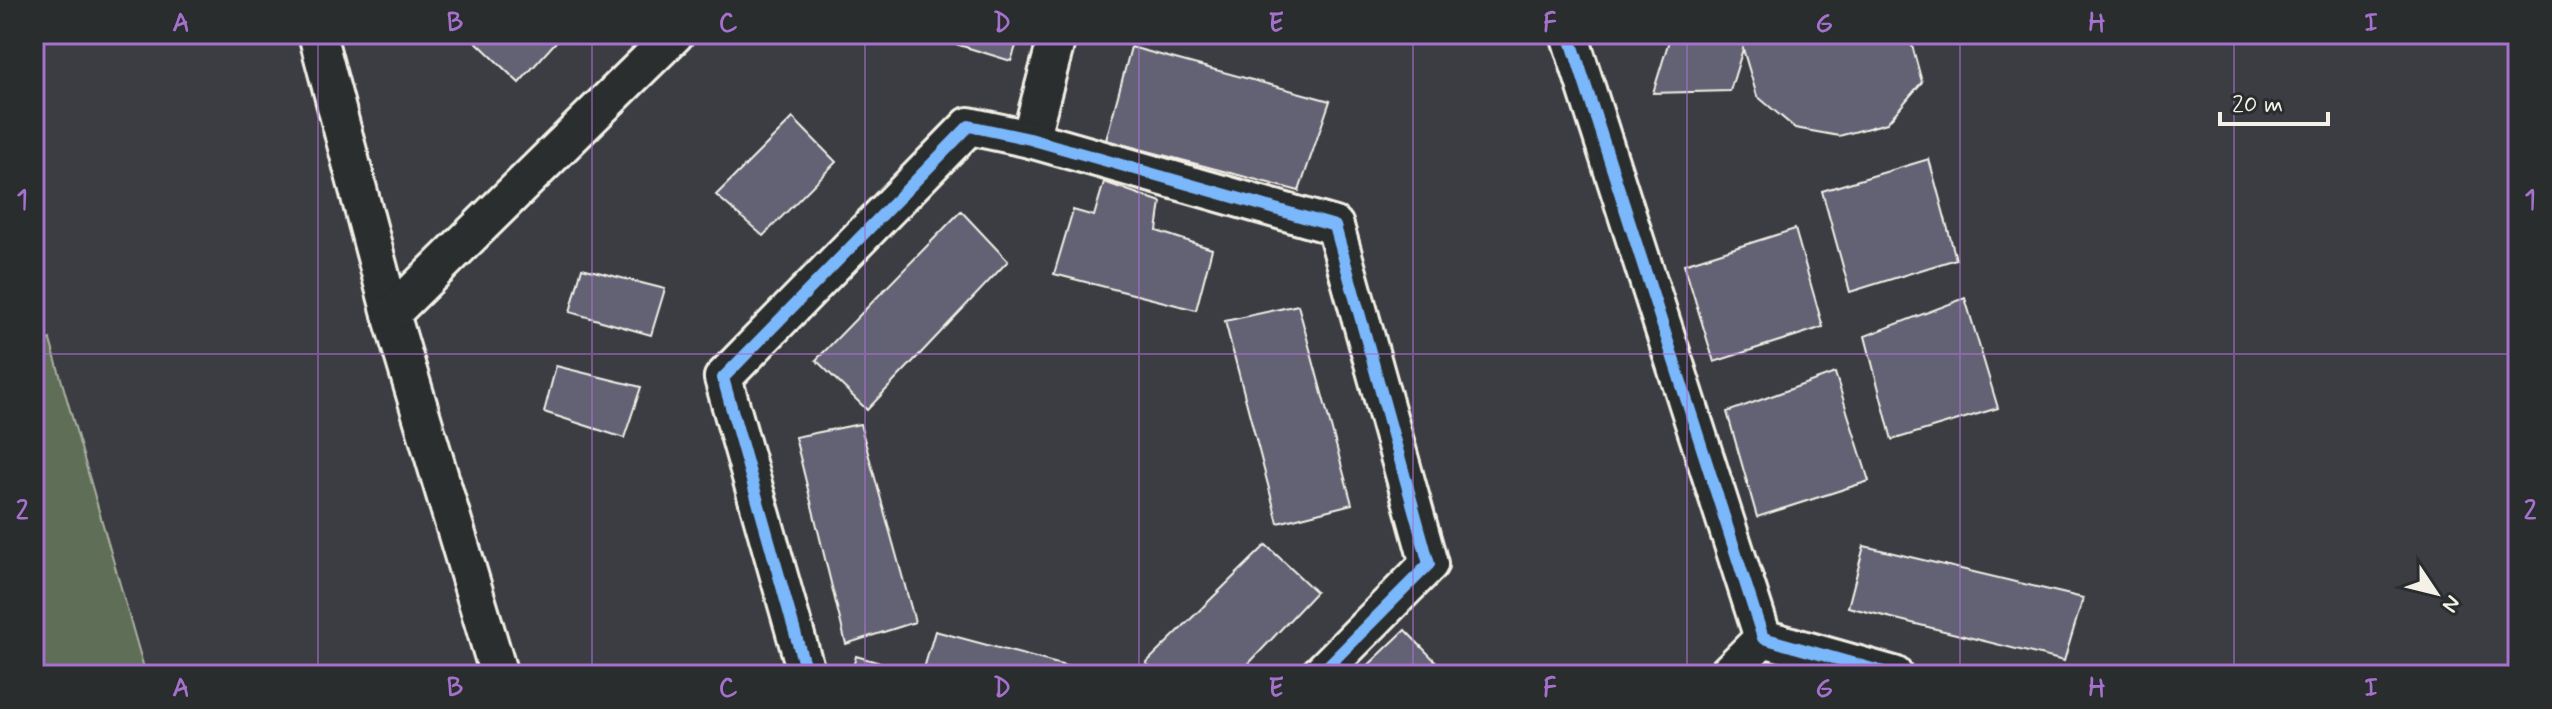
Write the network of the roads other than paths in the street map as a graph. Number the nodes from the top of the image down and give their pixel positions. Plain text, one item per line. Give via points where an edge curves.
1 (317, 34) edge
2 (675, 34) edge
3 (1058, 34) edge
4 (1569, 34) edge
5 (1030, 139) junction
6 (391, 314) junction
7 (1763, 638) junction
8 (499, 675) edge
9 (807, 675) edge
10 (1319, 675) edge
11 (1726, 675) edge
12 (1894, 675) edge

1 - 6 street
2 - 6 street
3 - 5 street
4 - 7 street
5 - 9 street via 969,126 723,378
5 - 10 street via 1335,226 1429,564
6 - 8 street
7 - 11 street
7 - 12 street

